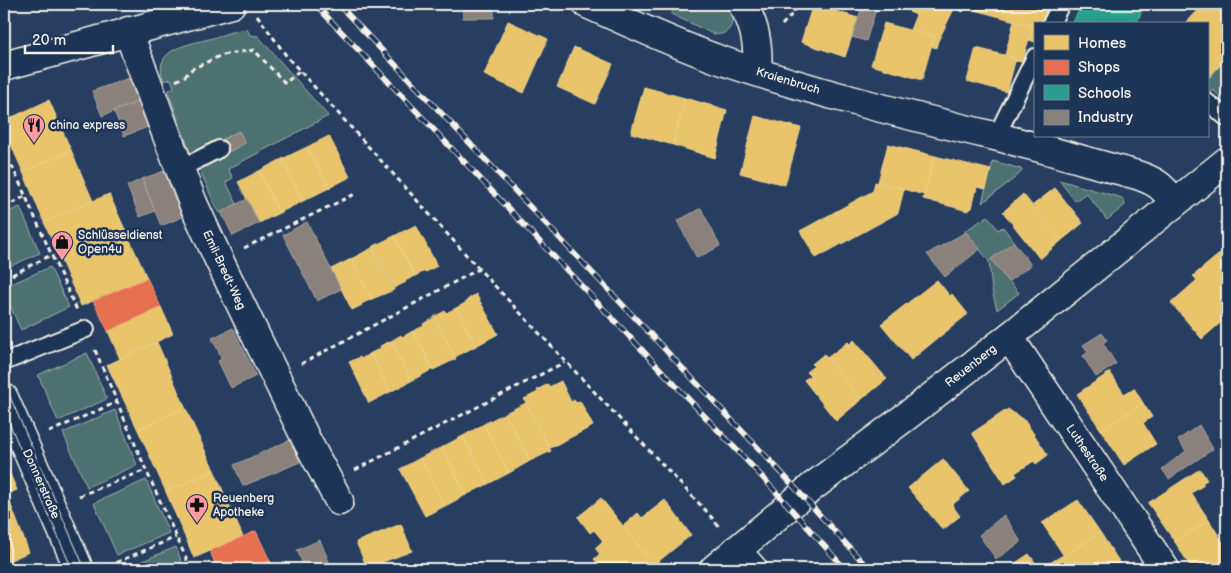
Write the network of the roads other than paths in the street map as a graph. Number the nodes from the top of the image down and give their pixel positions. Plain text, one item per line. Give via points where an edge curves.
1 (587, 4) edge
2 (742, 4) edge
3 (1061, 4) edge
4 (242, 7) edge
5 (1052, 22) edge
6 (128, 32) junction
7 (1034, 59) edge
8 (4, 66) edge
9 (757, 72) junction
10 (1208, 103) edge
11 (1227, 118) edge
12 (996, 136) junction
13 (219, 149) dead end
14 (1227, 161) edge
15 (180, 169) junction
16 (1175, 202) junction
17 (86, 329) road end
18 (1009, 336) junction
19 (4, 362) edge
20 (4, 398) edge
21 (334, 492) road end
22 (745, 560) edge
23 (79, 569) edge
24 (714, 569) edge
25 (1165, 569) edge

1 - 9 street, Kraienbruch via 659,36
2 - 9 street via 756,33
3 - 5 lane
4 - 6 street
6 - 8 street
6 - 15 street, Emil-Bredt-Weg
7 - 12 lane
9 - 12 street, Kraienbruch via 872,106
10 - 11 lane
12 - 16 street, Kraienbruch via 1143,177 1160,185
13 - 15 lane
14 - 16 street, Reuenberg
15 - 21 street, Emil-Bredt-Weg via 219,260
16 - 18 street, Reuenberg
17 - 19 lane
18 - 22 street, Reuenberg via 812,487
18 - 25 street, Luthestraße
20 - 23 street, Donnerstraße
22 - 24 street, Reuenberg

